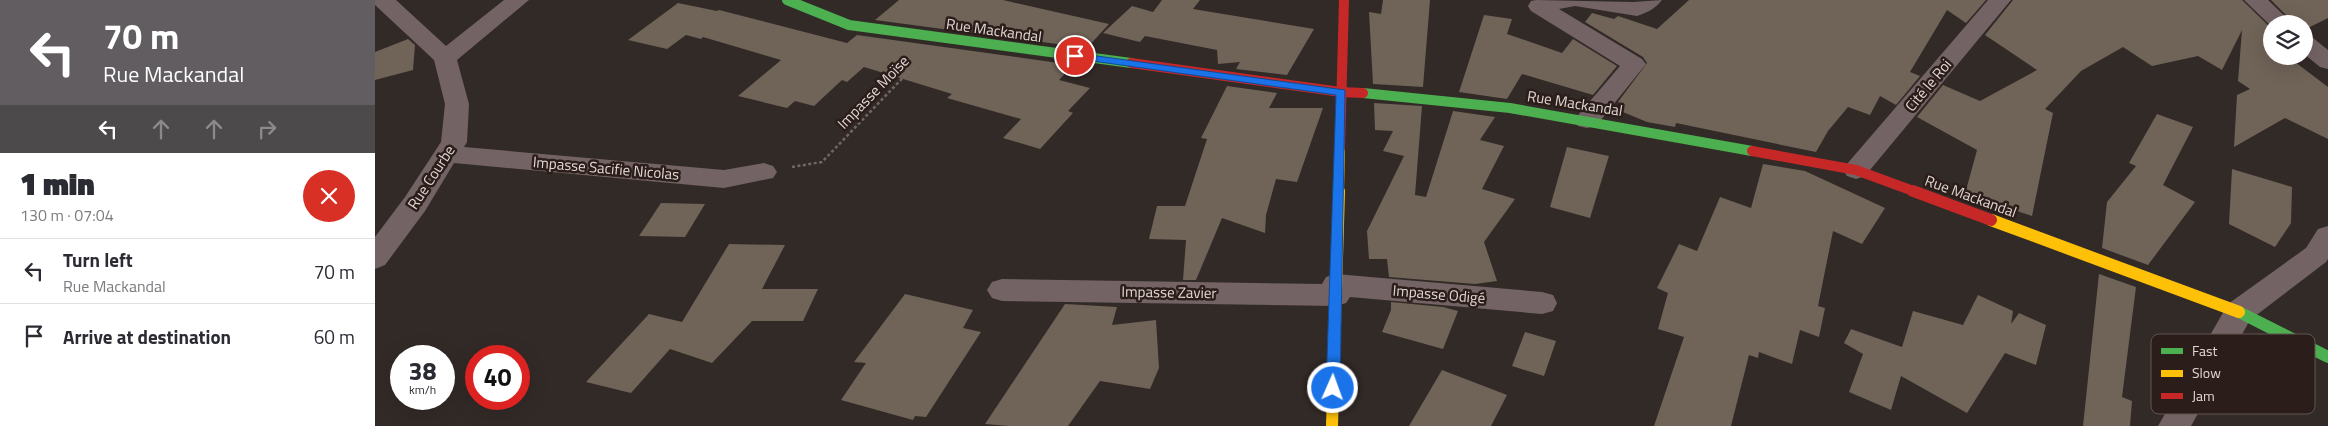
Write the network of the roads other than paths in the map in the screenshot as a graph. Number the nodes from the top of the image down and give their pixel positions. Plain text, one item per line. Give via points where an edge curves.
1 (383, 0) edge
2 (518, 0) edge
3 (787, 0) edge
4 (1344, 0) edge
5 (1572, 0) edge
6 (1577, 0) edge
7 (1651, 0) edge
8 (2000, 0) edge
9 (2255, 0) edge
10 (2272, 15) edge
11 (2313, 50) edge
12 (445, 58) junction
13 (2328, 62) edge
14 (1341, 92) junction
15 (1587, 120) junction
16 (447, 154) junction
17 (1856, 170) junction
18 (764, 172) dead end
19 (2328, 236) edge
20 (375, 258) edge
21 (1002, 290) dead end
22 (1336, 290) junction
23 (1542, 303) dead end
24 (2239, 312) junction
25 (2226, 334) edge
26 (2283, 334) edge
27 (2315, 350) edge
28 (2328, 357) edge
29 (2181, 414) edge
30 (1332, 426) edge
31 (2174, 426) edge

1 - 12 street
2 - 12 street
3 - 14 street, Rue Mackandal via 849,25
4 - 14 street
5 - 15 street via 1539,6 1634,64
6 - 7 street via 1637,9
8 - 17 street, Cité le Roi
9 - 10 street
11 - 13 street
12 - 16 street, Rue Courbe via 457,104 454,142
14 - 15 street, Rue Mackandal via 1419,96
14 - 22 street
15 - 17 street, Rue Mackandal
16 - 18 street, Impasse Sacifie Nicolas via 725,178
16 - 20 street, Rue Courbe
17 - 24 street, Rue Mackandal
19 - 24 street via 2316,256
21 - 22 street, Impasse Zavier
22 - 23 street, Impasse Odigé
22 - 30 street
24 - 25 street
24 - 26 street, Rue Mackandal
27 - 28 street, Rue Mackandal
29 - 31 street

